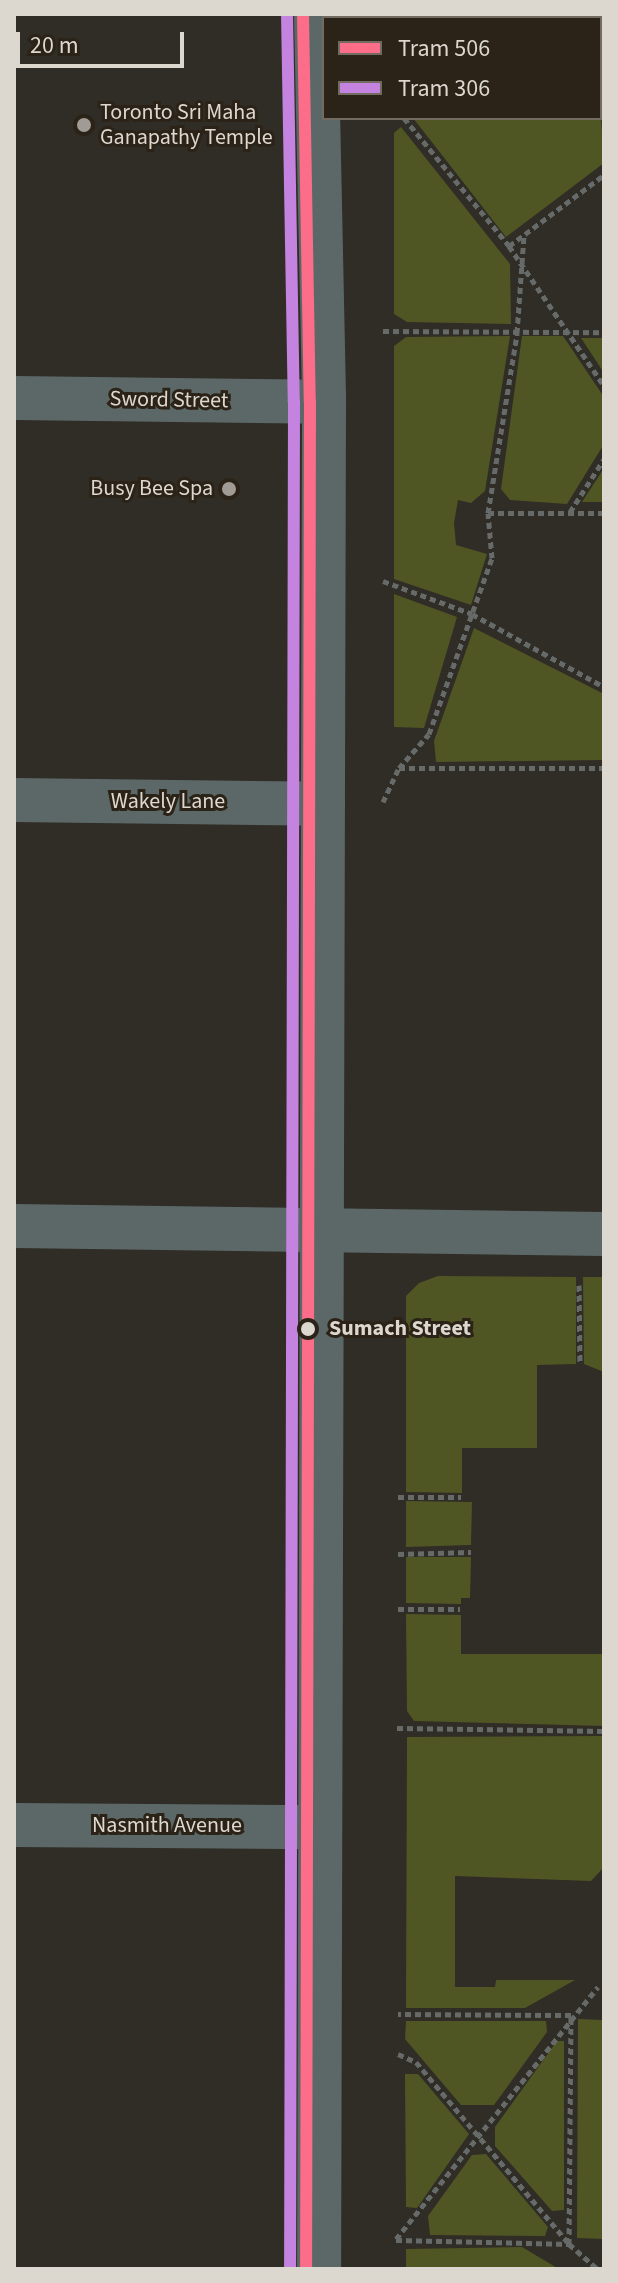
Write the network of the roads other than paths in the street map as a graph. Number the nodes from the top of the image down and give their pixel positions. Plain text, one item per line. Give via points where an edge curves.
1 (316, 14) edge
2 (14, 398) edge
3 (324, 402) junction
4 (14, 800) edge
5 (323, 804) junction
6 (14, 1226) edge
7 (322, 1230) junction
8 (604, 1234) edge
9 (14, 1825) edge
10 (320, 1827) junction
11 (319, 2269) edge

1 - 3 main road
2 - 3 street, Sword Street
3 - 5 main road
4 - 5 street, Wakely Lane
5 - 7 main road
6 - 7 street
7 - 8 street
7 - 10 main road
9 - 10 street, Nasmith Avenue
10 - 11 main road

